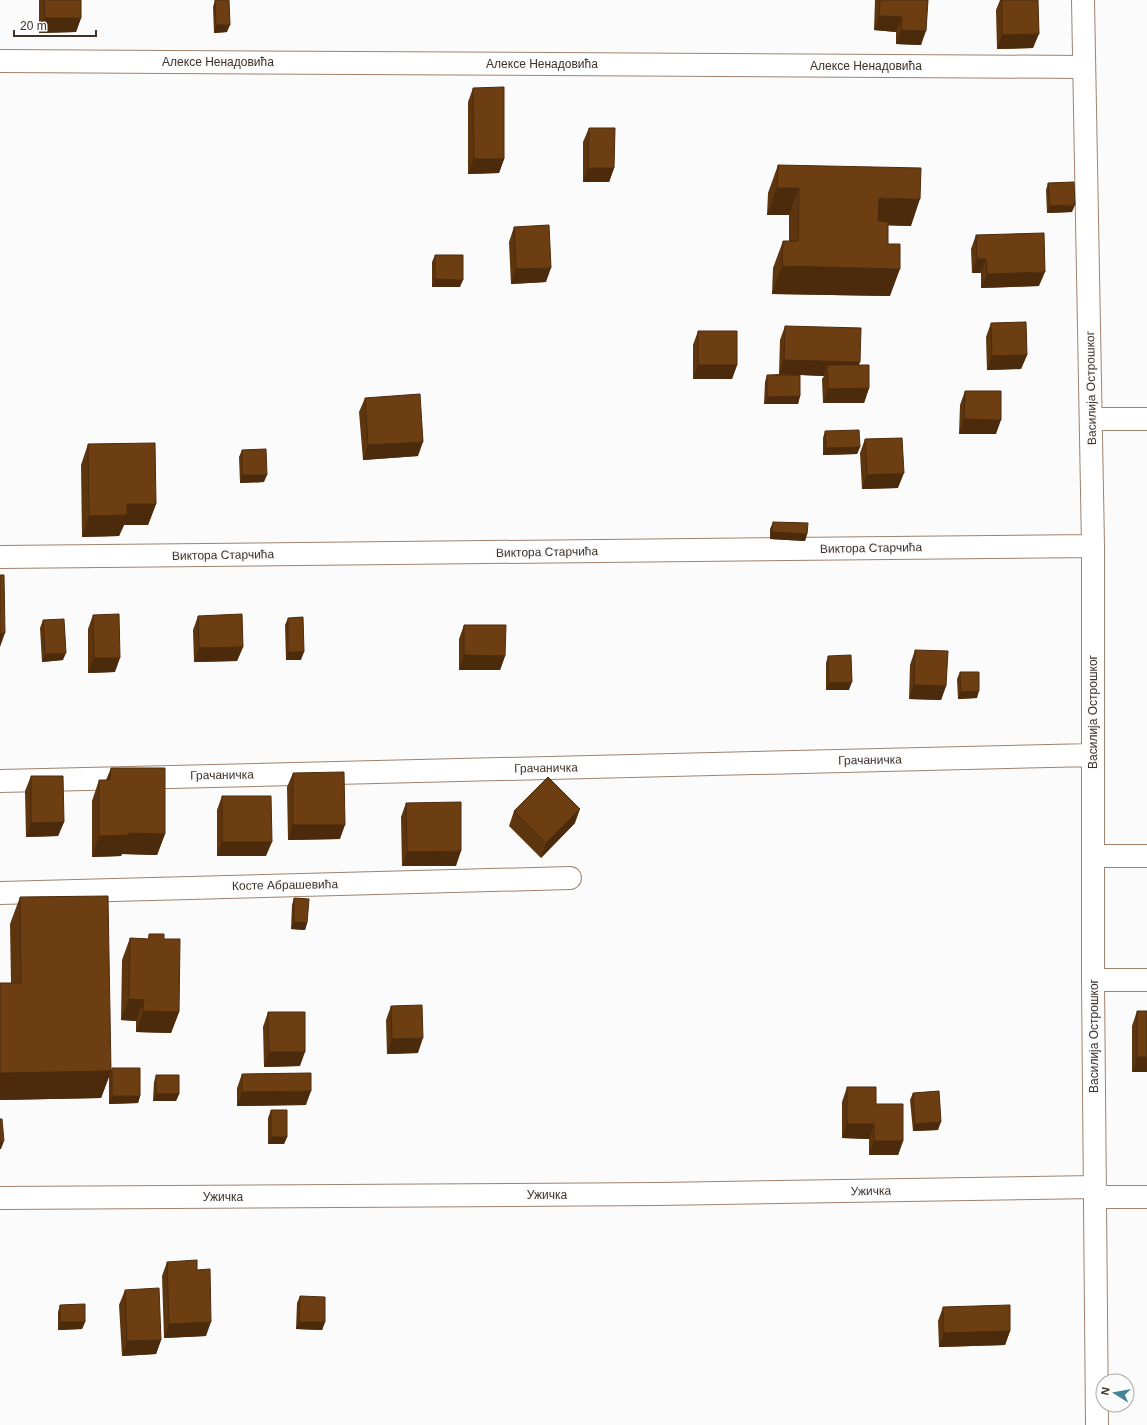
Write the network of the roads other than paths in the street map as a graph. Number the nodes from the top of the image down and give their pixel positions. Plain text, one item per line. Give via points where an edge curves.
1 (1083, 0) edge
2 (0, 61) edge
3 (1084, 67) junction
4 (1147, 418) edge
5 (1092, 419) junction
6 (1093, 546) junction
7 (0, 557) edge
8 (1093, 755) junction
9 (0, 781) edge
10 (1093, 856) junction
11 (1147, 856) edge
12 (570, 878) dead end
13 (0, 892) edge
14 (1093, 980) junction
15 (1147, 980) edge
16 (1095, 1192) junction
17 (1147, 1197) edge
18 (0, 1198) edge
19 (1097, 1425) edge

1 - 3 street, Василија Острошког
2 - 3 street, Алексе Ненадовића
3 - 5 street, Василија Острошког
4 - 5 street
5 - 6 street, Василија Острошког
6 - 7 street, Виктора Старчића
6 - 8 street, Василија Острошког
8 - 9 street, Грачаничка
8 - 10 street, Василија Острошког
10 - 11 street
10 - 14 street, Василија Острошког
12 - 13 street, Косте Абрашевића
14 - 15 street
14 - 16 street, Василија Острошког
16 - 17 street, Ужичка
16 - 18 street, Ужичка
16 - 19 street, Василија Острошког

